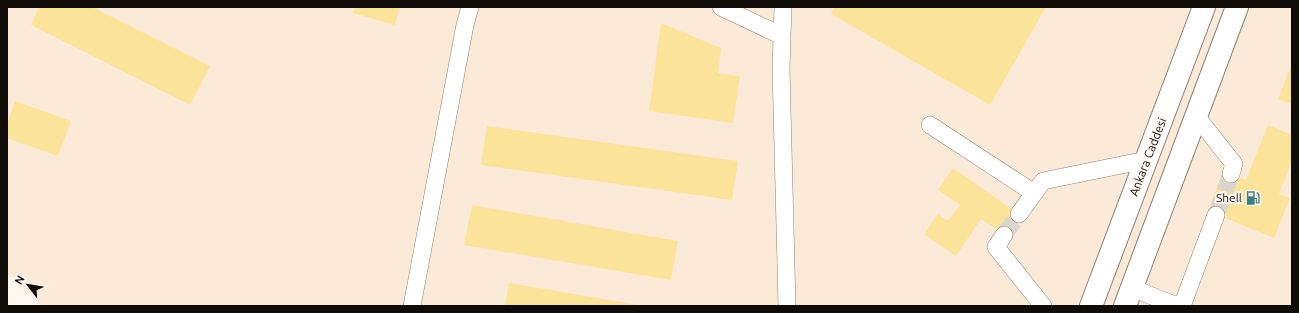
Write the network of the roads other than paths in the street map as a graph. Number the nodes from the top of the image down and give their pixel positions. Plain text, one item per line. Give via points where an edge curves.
1 (470, 7) edge
2 (721, 7) edge
3 (783, 7) edge
4 (1204, 7) edge
5 (1237, 7) edge
6 (782, 36) junction
7 (1196, 116) junction
8 (930, 125) dead end
9 (1146, 160) junction
10 (1230, 174) tunnel mouth
11 (1034, 193) junction
12 (1019, 214) tunnel mouth
13 (1216, 215) tunnel mouth
14 (1004, 235) tunnel mouth
15 (1129, 297) edge
16 (412, 306) edge
17 (788, 306) edge
18 (1043, 306) edge
19 (1091, 306) edge
20 (1177, 306) edge
21 (1182, 306) edge

1 - 16 lane
2 - 6 lane
3 - 6 lane
4 - 9 highway, Ankara Caddesi
5 - 7 highway
6 - 17 lane
7 - 10 lane via 1234,164
7 - 15 highway
8 - 11 lane
9 - 11 lane via 1043,181
9 - 19 highway, Ankara Caddesi
11 - 12 lane
13 - 21 lane
14 - 18 lane via 996,247
15 - 20 lane

